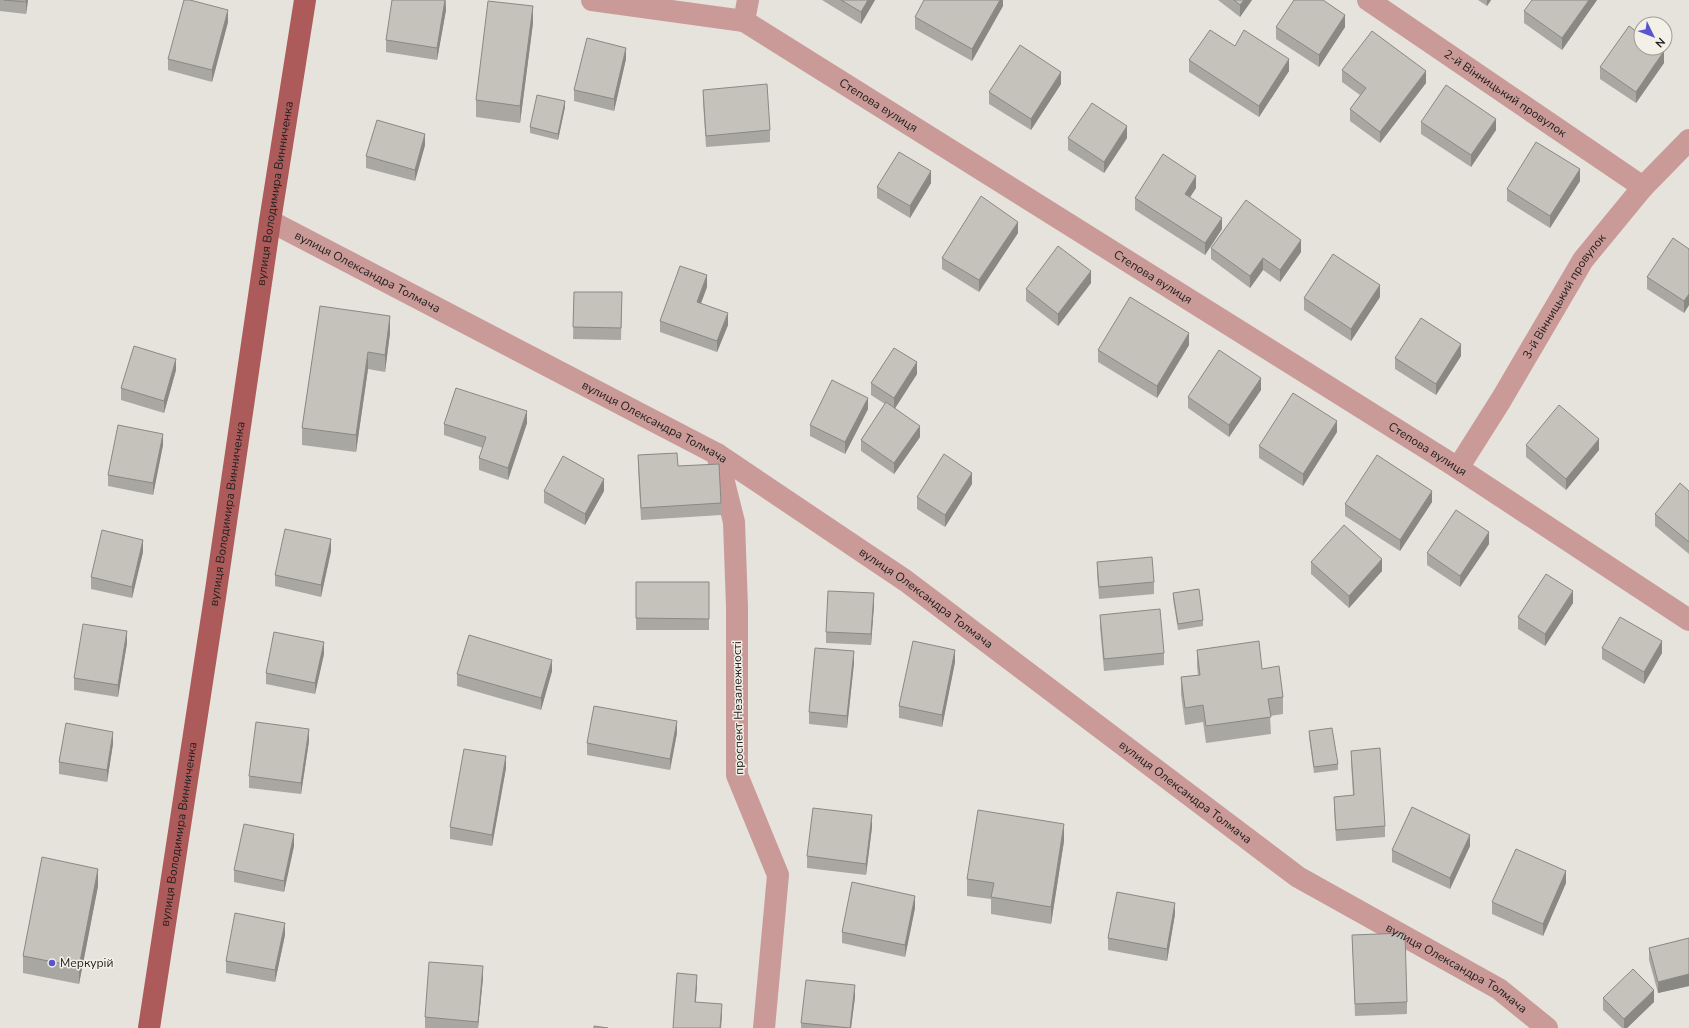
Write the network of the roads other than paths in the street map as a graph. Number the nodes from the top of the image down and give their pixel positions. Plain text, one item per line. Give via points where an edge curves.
1 (305, 0) edge
2 (592, 0) edge
3 (1368, 0) edge
4 (746, 10) edge
5 (1689, 140) edge
6 (1643, 187) junction
7 (270, 221) junction
8 (717, 454) junction
9 (1458, 468) junction
10 (1689, 620) edge
11 (149, 1028) edge
12 (764, 1028) edge
13 (1547, 1028) edge

1 - 7 main road, вулиця Володимира Винниченка
2 - 4 street, Степова вулиця
3 - 6 street, 2-й Вінницький провулок
4 - 9 street, Степова вулиця
5 - 6 street, 3-й Вінницький провулок
6 - 9 street, 3-й Вінницький провулок via 1582,260 1501,400
7 - 8 street, вулиця Олександра Толмача
7 - 11 main road, вулиця Володимира Винниченка
8 - 12 street, проспект Незалежності via 734,522 737,775 778,876
8 - 13 street, вулиця Олександра Толмача via 906,581 1298,877 1499,989
9 - 10 street, Степова вулиця

